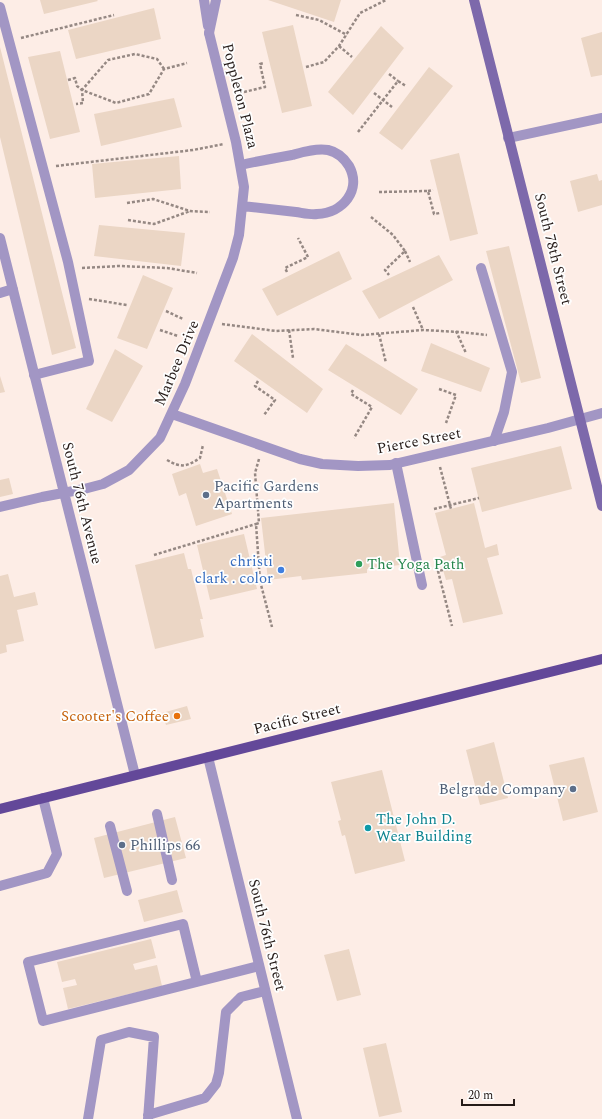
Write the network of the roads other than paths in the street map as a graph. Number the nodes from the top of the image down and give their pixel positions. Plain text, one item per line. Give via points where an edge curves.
1 (204, 0) edge
2 (216, 0) edge
3 (474, 0) edge
4 (0, 7) edge
5 (209, 34) junction
6 (602, 118) edge
7 (508, 138) junction
8 (241, 165) junction
9 (244, 187) joint
10 (242, 206) junction
11 (0, 238) edge
12 (481, 268) dead end
13 (13, 289) junction
14 (0, 293) edge
15 (34, 375) junction
16 (602, 413) edge
17 (172, 414) junction
18 (580, 419) junction
19 (494, 441) junction
20 (396, 463) junction
21 (64, 492) junction
22 (602, 506) edge
23 (0, 507) edge
24 (422, 585) dead end
25 (602, 659) edge
26 (208, 757) junction
27 (135, 775) junction
28 (43, 798) junction
29 (0, 808) edge
30 (157, 814) dead end
31 (110, 826) dead end
32 (172, 880) dead end
33 (0, 886) edge
34 (127, 890) dead end
35 (259, 966) junction
36 (197, 982) junction
37 (265, 991) junction
38 (148, 1117) edge
39 (88, 1119) edge
40 (296, 1119) edge

1 - 5 street, Poppleton Plaza
2 - 5 street
3 - 7 main road, South 78th Street
4 - 15 street via 69,269 89,361
5 - 8 street, Poppleton Plaza
6 - 7 street
7 - 18 main road, South 78th Street
8 - 9 street, Poppleton Plaza
8 - 10 street, Poppleton Plaza via 313,150 328,150 338,153 346,161 352,172 353,182 348,199 341,206 318,214
9 - 10 street, Marbee Drive
10 - 17 street, Marbee Drive via 234,258
11 - 13 street, South 76th Avenue
12 - 19 street via 512,372 504,412
13 - 14 street
13 - 15 street, South 76th Avenue
15 - 21 street, South 76th Avenue
16 - 18 street, Pierce Street
17 - 20 street, Pierce Street via 300,459 322,464 358,466
17 - 21 street, Marbee Drive via 160,438 129,470 103,484
18 - 19 street, Pierce Street
18 - 22 main road, South 78th Street
19 - 20 street, Pierce Street
20 - 24 street
21 - 23 street, Marbee Drive
21 - 27 street, South 76th Avenue
25 - 26 main road, Pacific Street
26 - 27 main road, Pacific Street
26 - 35 street, South 76th Street
27 - 28 main road, Pacific Street
28 - 29 main road, Pacific Street
28 - 33 street via 57,854 47,873
30 - 32 street
31 - 34 street
35 - 36 street
35 - 37 street, South 76th Street
36 - 36 street via 43,1021 28,962 183,924
37 - 38 street via 241,997 226,1012 219,1073 216,1084 205,1098
37 - 40 street, South 76th Street
38 - 39 street via 154,1037 129,1032 102,1040

